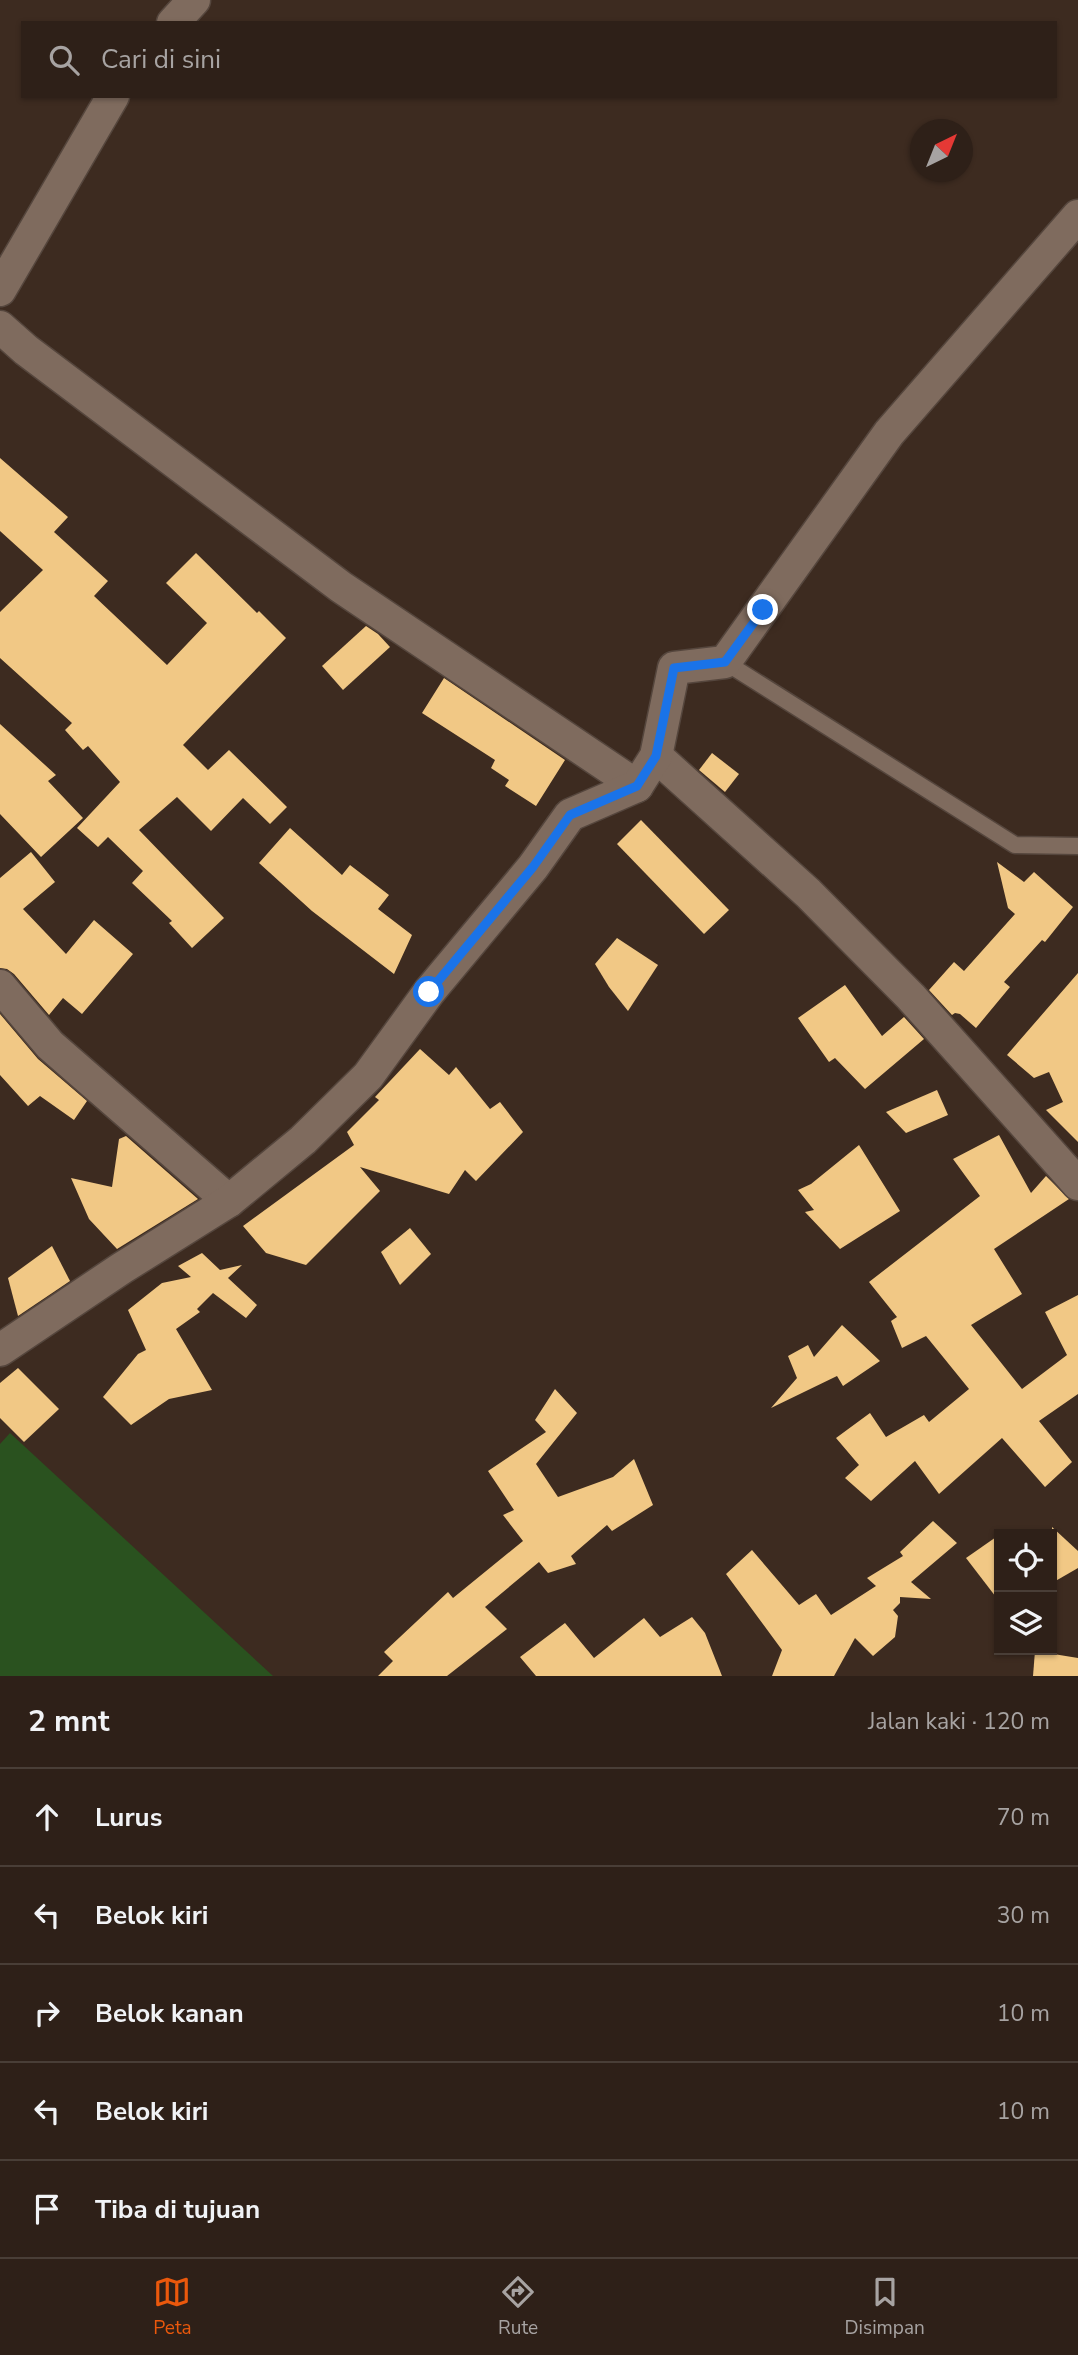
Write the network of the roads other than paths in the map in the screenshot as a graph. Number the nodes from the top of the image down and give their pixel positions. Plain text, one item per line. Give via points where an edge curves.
1 (194, 0) edge
2 (175, 21) edge
3 (112, 98) edge
4 (1078, 216) edge
5 (0, 290) edge
6 (0, 327) edge
7 (725, 662) junction
8 (656, 756) junction
9 (637, 786) junction
10 (1078, 846) edge
11 (0, 986) edge
12 (1078, 1184) edge
13 (229, 1202) junction
14 (0, 1350) edge

1 - 2 street
3 - 5 street
4 - 7 street via 889,433
6 - 9 street via 341,587
7 - 8 street via 674,668
7 - 10 lane via 1015,845
8 - 9 street
8 - 12 street via 807,892 902,988
9 - 13 street via 570,815 368,1076 303,1140
11 - 13 street via 50,1045
13 - 14 street

